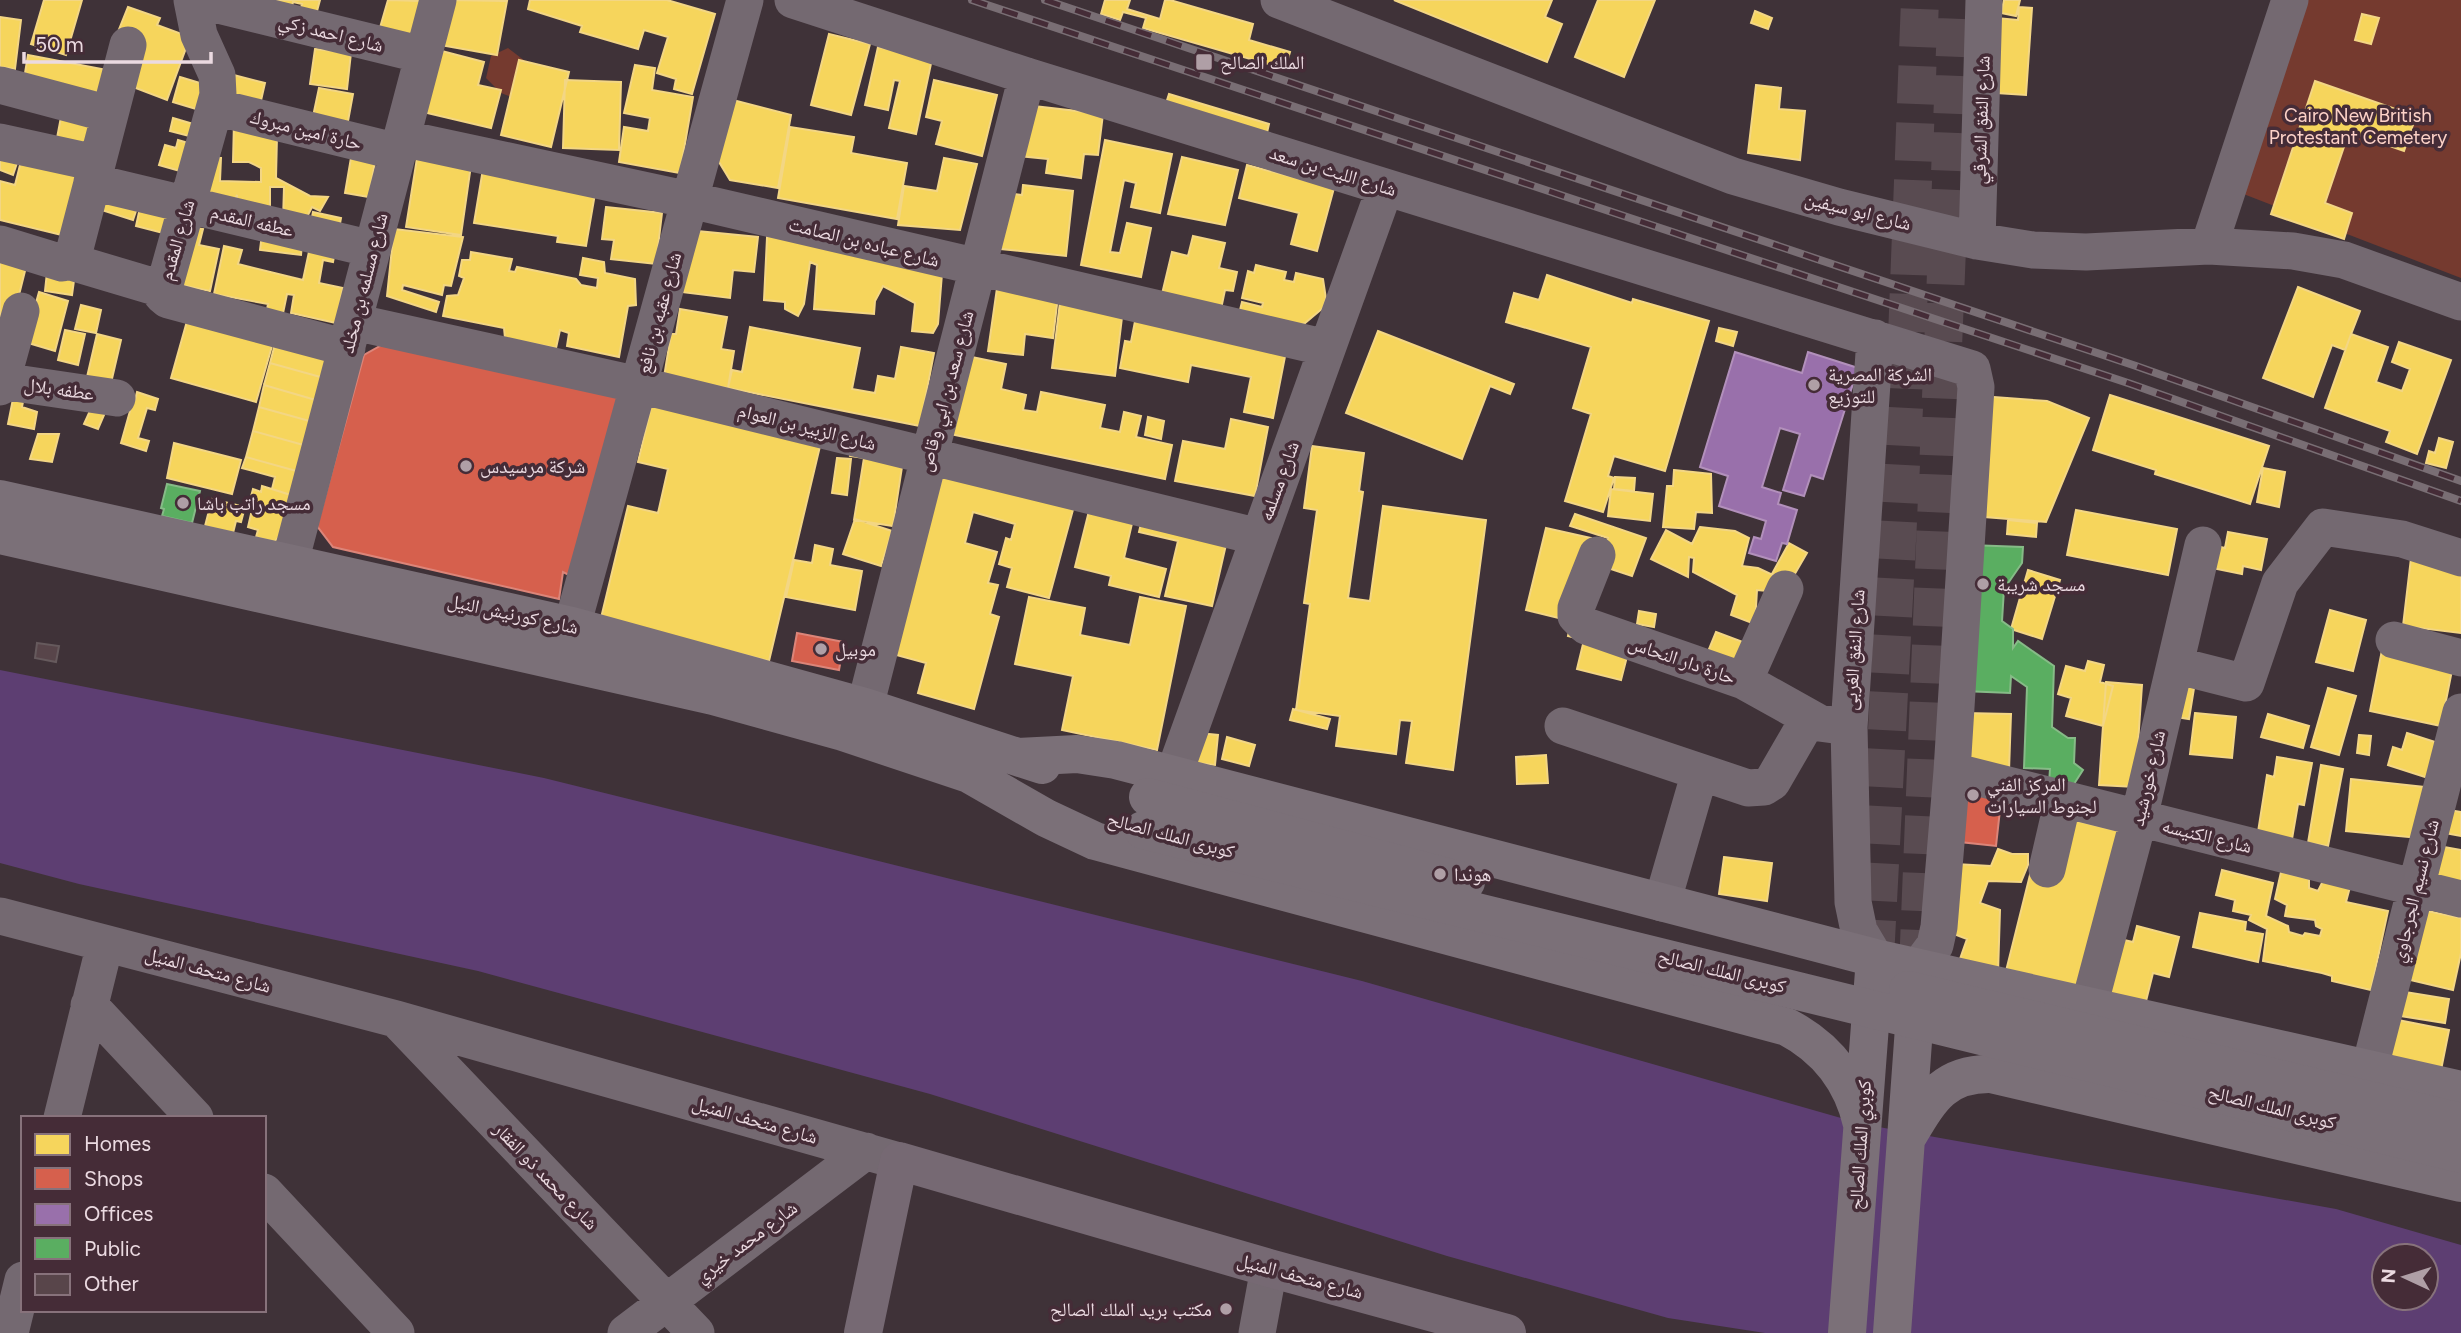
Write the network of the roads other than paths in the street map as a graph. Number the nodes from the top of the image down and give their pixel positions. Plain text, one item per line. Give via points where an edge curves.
1 (195, 0) edge
2 (438, 0) edge
3 (746, 0) edge
4 (793, 0) edge
5 (1279, 0) edge
6 (1984, 0) edge
7 (2290, 0) edge
8 (128, 45) dead end
9 (424, 55) junction
10 (1027, 76) junction
11 (0, 85) edge
12 (215, 107) junction
13 (109, 114) junction
14 (0, 142) edge
15 (399, 145) junction
16 (94, 173) junction
17 (1385, 188) junction
18 (690, 200) junction
19 (187, 205) junction
20 (1977, 241) junction
21 (0, 244) edge
22 (2209, 246) junction
23 (372, 249) junction
24 (68, 261) junction
25 (978, 269) junction
26 (162, 289) junction
27 (2461, 302) edge
28 (21, 311) dead end
29 (351, 335) junction
30 (1875, 338) junction
31 (1327, 348) junction
32 (1, 384) edge
33 (639, 385) junction
34 (117, 398) dead end
35 (929, 458) junction
36 (0, 499) edge
37 (0, 536) edge
38 (1259, 537) junction
39 (2203, 545) dead end
40 (1597, 555) dead end
41 (2461, 558) edge
42 (289, 566) junction
43 (1785, 589) dead end
44 (572, 626) junction
45 (2394, 640) dead end
46 (2461, 658) edge
47 (2175, 665) junction
48 (1744, 681) junction
49 (865, 707) junction
50 (2461, 712) edge
51 (1809, 718) junction
52 (1563, 726) dead end
53 (1849, 727) junction
54 (1018, 757) junction
55 (1952, 771) junction
56 (1700, 772) junction
57 (1174, 774) junction
58 (984, 781) junction
59 (2063, 800) junction
60 (2138, 818) junction
61 (2047, 869) dead end
62 (2416, 888) junction
63 (2461, 900) edge
64 (1662, 903) junction
65 (0, 916) edge
66 (1709, 916) junction
67 (105, 944) junction
68 (1875, 958) junction
69 (1918, 968) junction
70 (1693, 1002) junction
71 (89, 1005) junction
72 (2085, 1008) junction
73 (396, 1019) junction
74 (1849, 1069) junction
75 (2369, 1071) junction
76 (2064, 1090) junction
77 (2461, 1090) edge
78 (62, 1116) edge
79 (193, 1116) edge
80 (2461, 1122) edge
81 (1906, 1139) junction
82 (2461, 1154) edge
83 (883, 1156) junction
84 (2461, 1183) edge
85 (266, 1194) edge
86 (1269, 1268) junction
87 (21, 1288) edge
88 (667, 1302) junction
89 (10, 1333) edge
90 (396, 1333) edge
91 (626, 1333) edge
92 (696, 1333) edge
93 (863, 1333) edge
94 (1257, 1333) edge
95 (1507, 1333) edge
96 (1847, 1333) edge
97 (1892, 1333) edge

1 - 9 street, شارع احمد زكي
1 - 12 street, شارع المقدم via 199,35 217,75
2 - 9 street, شارع مسلمه بن مخلد
3 - 18 street, شارع عقبه بن نافع
4 - 10 street, شارع الليث بن سعد
5 - 20 street, شارع ابو سيفين via 1733,176
6 - 20 street, شارع النفق الشرقي
7 - 22 street
8 - 13 street
9 - 15 street, شارع مسلمه بن مخلد
10 - 17 street, شارع الليث بن سعد
10 - 25 street, شارع سعد بن ابي وقاص
11 - 13 street
12 - 15 street, حارة امين مبروك
12 - 19 street, شارع المقدم
13 - 16 street
14 - 16 street, عطفه المقدم
15 - 18 street, شارع عباده بن الصامت
15 - 23 street, شارع مسلمه بن مخلد
16 - 19 street, عطفه المقدم
16 - 24 street
17 - 30 street, شارع الليث بن سعد
17 - 31 street, شارع مسلمه
18 - 25 street, شارع عباده بن الصامت
18 - 33 street, شارع عقبه بن نافع
19 - 23 street, عطفه المقدم
19 - 26 street, شارع المقدم
20 - 22 street, شارع ابو سيفين via 2086,252
21 - 24 street
22 - 27 street, شارع ابو سيفين via 2254,246 2344,260
23 - 29 street, شارع مسلمه بن مخلد
24 - 26 street
25 - 31 street, شارع عباده بن الصامت
25 - 35 street, شارع سعد بن ابي وقاص
26 - 29 street, شارع المقدم via 168,300
28 - 32 street
29 - 33 street, شارع الزبير بن العوام
29 - 42 street, شارع مسلمه بن مخلد
30 - 53 street, شارع النفق الغربى
30 - 55 street, شارع الليث بن سعد via 1972,369 1976,387
31 - 38 street, شارع مسلمه
32 - 34 street, عطفه بلال
33 - 35 street, شارع الزبير بن العوام
33 - 44 street, شارع عقبه بن نافع
35 - 38 street, شارع الزبير بن العوام
35 - 49 street, شارع سعد بن ابي وقاص
36 - 42 highway, شارع كورنيش النيل
37 - 58 highway, شارع كورنيش النيل via 713,696 843,732
38 - 57 street, شارع مسلمه
39 - 47 street, شارع خورشيد
40 - 48 street, حارة دار النحاس via 1576,608 1579,622
41 - 47 street via 2402,539 2323,527 2280,583 2246,683
42 - 44 highway, شارع كورنيش النيل
43 - 48 street
44 - 49 highway, شارع كورنيش النيل
45 - 46 street
47 - 60 street, شارع خورشيد
48 - 51 street, حارة دار النحاس
49 - 54 highway, شارع كورنيش النيل
50 - 62 street, شارع نسيم الجرجاوي
51 - 53 street, حارة دار النحاس
51 - 56 street via 1772,782 1764,787 1748,788
52 - 56 street
53 - 68 street, شارع النفق الغربى via 1853,902 1859,931
54 - 57 highway via 1077,754
54 - 80 highway, كوبرى الملك الصالح, bridge via 1148,797 1561,907
55 - 59 street, شارع الكنيسه
55 - 69 street via 1939,927 1935,945
56 - 64 street
57 - 64 highway
58 - 70 highway via 1095,841
58 - 82 highway, كوبرى الملك الصالح, bridge via 1143,830
59 - 60 street, شارع الكنيسه
59 - 61 street
60 - 62 street, شارع الكنيسه
60 - 72 street, شارع خورشيد
62 - 63 street, شارع الكنيسه
62 - 75 street, شارع نسيم الجرجاوي
64 - 66 highway
65 - 67 street, شارع متحف المنيل
66 - 68 highway
66 - 70 highway
67 - 71 street
67 - 73 street, شارع متحف المنيل
68 - 69 highway
68 - 74 highway, كوبري الملك الصالح
69 - 72 highway
69 - 81 highway
70 - 74 highway via 1787,1027
71 - 78 street
71 - 79 street
72 - 75 highway
72 - 76 highway via 2067,1023 2056,1044 2057,1076
73 - 83 street, شارع متحف المنيل
73 - 88 street, شارع محمد ذو الفقار
74 - 96 highway, كوبري الملك الصالح via 1862,1124
75 - 77 highway
76 - 81 highway via 1970,1073 1953,1079
76 - 84 highway
81 - 97 highway
83 - 86 main road, شارع متحف المنيل
83 - 88 street, شارع محمد خيري
83 - 93 main road
85 - 90 street
86 - 94 street
86 - 95 main road, شارع متحف المنيل
87 - 89 street
88 - 91 street, شارع محمد خيري
88 - 92 street, شارع محمد ذو الفقار

